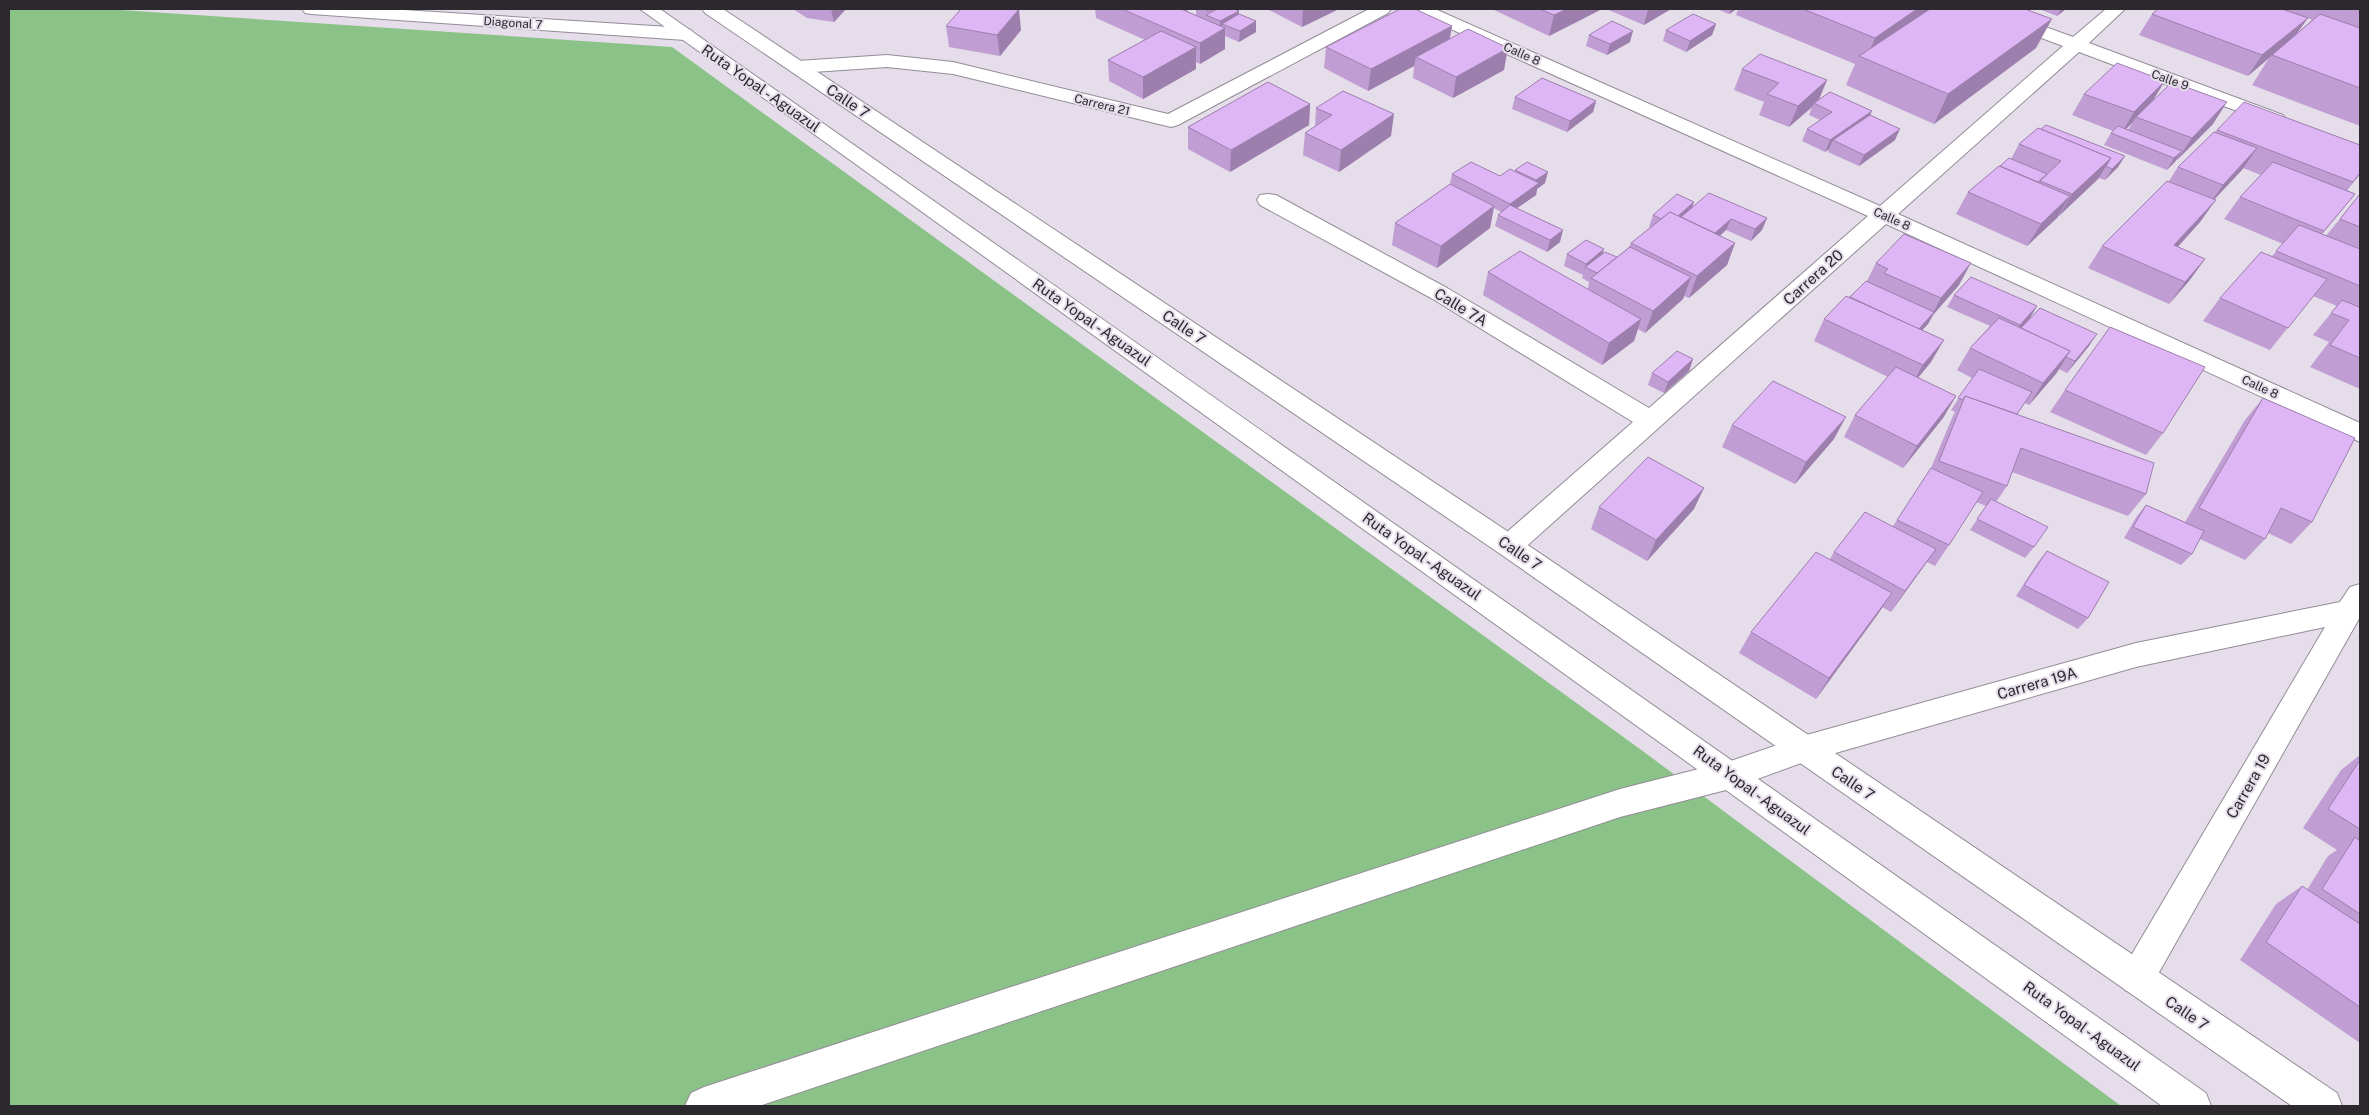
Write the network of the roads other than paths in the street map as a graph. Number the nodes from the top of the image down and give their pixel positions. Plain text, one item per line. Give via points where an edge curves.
1 (311, 9) edge
2 (649, 9) edge
3 (711, 9) edge
4 (1382, 9) edge
5 (1421, 9) edge
6 (1980, 9) edge
7 (2116, 9) edge
8 (685, 34) junction
9 (2076, 45) junction
10 (798, 67) junction
11 (2296, 127) edge
12 (1268, 200) dead end
13 (1883, 215) junction
14 (1651, 421) junction
15 (2360, 433) edge
16 (1509, 546) junction
17 (2354, 603) edge
18 (1803, 749) junction
19 (1730, 774) junction
20 (2137, 978) junction
21 (704, 1106) edge
22 (2193, 1106) edge
23 (2324, 1106) edge

1 - 8 street, Diagonal 7
2 - 8 street, Ruta Yopal - Aguazul
3 - 10 street, Calle 7
4 - 10 street, Carrera 21 via 1171,121 953,68 887,61
5 - 13 street, Calle 8
6 - 9 street, Calle 9
7 - 9 street, Carrera 20
8 - 19 street, Ruta Yopal - Aguazul
9 - 11 street, Calle 9
9 - 13 street, Carrera 20
10 - 16 street, Calle 7
12 - 14 street, Calle 7A via 1438,293
13 - 14 street, Carrera 20
13 - 15 street, Calle 8
14 - 16 street, Carrera 20
16 - 18 street, Calle 7
17 - 18 street, Carrera 19A via 2136,655
17 - 20 street, Carrera 19
18 - 19 street, Carrera 19A
18 - 20 street, Calle 7
19 - 21 street, Carrera 19A via 1620,803
19 - 22 street, Ruta Yopal - Aguazul
20 - 23 street, Calle 7

